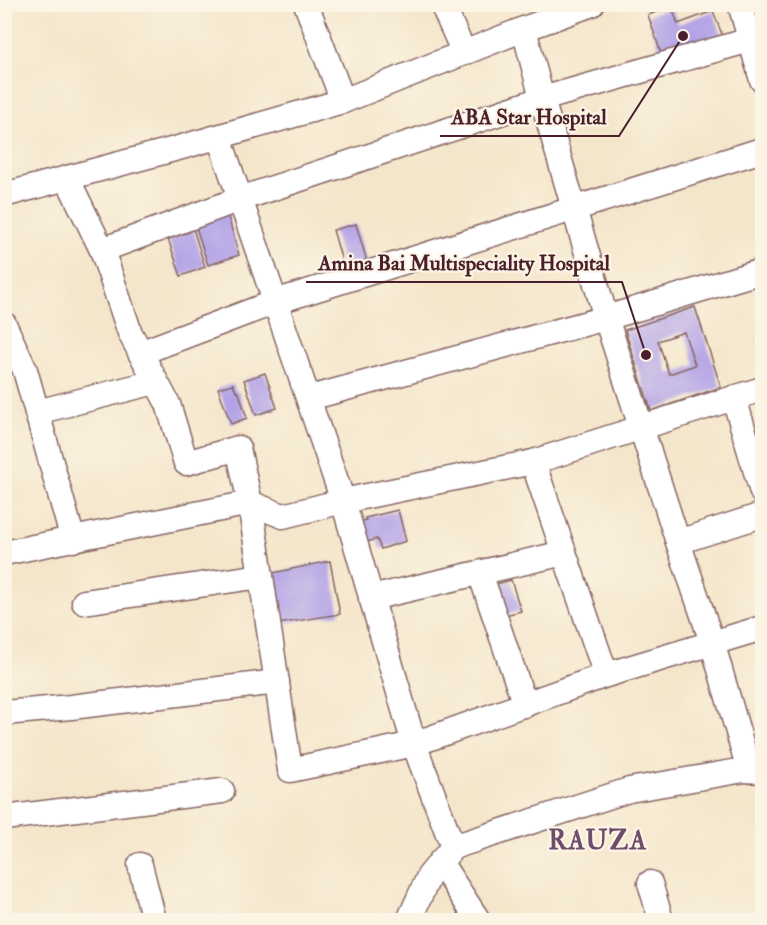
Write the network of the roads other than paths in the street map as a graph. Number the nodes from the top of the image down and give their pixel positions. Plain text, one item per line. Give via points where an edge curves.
1 (306, 4) edge
2 (441, 4) edge
3 (592, 4) edge
4 (740, 4) edge
5 (524, 29) junction
6 (750, 40) junction
7 (464, 53) junction
8 (762, 80) edge
9 (542, 99) junction
10 (343, 101) junction
11 (219, 137) junction
12 (762, 150) edge
13 (67, 178) junction
14 (4, 195) edge
15 (240, 199) junction
16 (574, 208) junction
17 (102, 250) junction
18 (762, 271) edge
19 (275, 302) junction
20 (606, 318) junction
21 (4, 324) edge
22 (140, 352) junction
23 (155, 382) junction
24 (762, 389) edge
25 (734, 398) junction
26 (309, 399) junction
27 (37, 412) junction
28 (641, 428) junction
29 (533, 462) junction
30 (762, 492) edge
31 (344, 501) junction
32 (250, 503) junction
33 (762, 515) edge
34 (73, 540) junction
35 (678, 542) junction
36 (4, 553) edge
37 (564, 553) junction
38 (480, 573) junction
39 (261, 576) junction
40 (371, 598) junction
41 (84, 602) dead end
42 (762, 628) edge
43 (712, 642) junction
44 (606, 675) junction
45 (277, 682) junction
46 (525, 705) junction
47 (4, 713) edge
48 (414, 744) junction
49 (755, 771) edge
50 (222, 791) dead end
51 (5, 815) edge
52 (447, 854) junction
53 (140, 865) dead end
54 (650, 883) dead end
55 (153, 921) edge
56 (409, 921) edge
57 (478, 921) edge
58 (661, 921) edge

1 - 10 street
2 - 7 street
3 - 5 street
4 - 6 street
5 - 7 street
5 - 9 street
6 - 8 street
6 - 9 street
7 - 10 street
9 - 15 street
9 - 16 street
10 - 11 street
11 - 13 street
11 - 15 street
12 - 16 street
13 - 14 street
13 - 17 street
15 - 17 street
15 - 19 street
16 - 19 street
16 - 20 street
17 - 22 street
18 - 20 street
19 - 22 street
19 - 26 street
20 - 26 street
20 - 28 street
21 - 27 street via 25,370
22 - 23 street
23 - 27 street
23 - 32 street via 168,404 186,463 238,448
24 - 25 street
25 - 28 street
25 - 30 street
26 - 31 street
27 - 34 street
28 - 29 street
28 - 35 street
29 - 31 street
29 - 37 street
31 - 32 street via 283,516
31 - 40 street
32 - 34 street
32 - 39 street
33 - 35 street
34 - 36 street
35 - 43 street
37 - 38 street
37 - 44 street
38 - 40 street
38 - 46 street
39 - 41 street
39 - 45 street
40 - 48 street
42 - 43 street
43 - 44 street
43 - 49 street
44 - 46 street
45 - 47 street
45 - 48 street via 290,770
46 - 48 street
48 - 52 street
49 - 52 street via 629,790
50 - 51 street
52 - 56 street via 429,876
52 - 57 street
53 - 55 street
54 - 58 street

